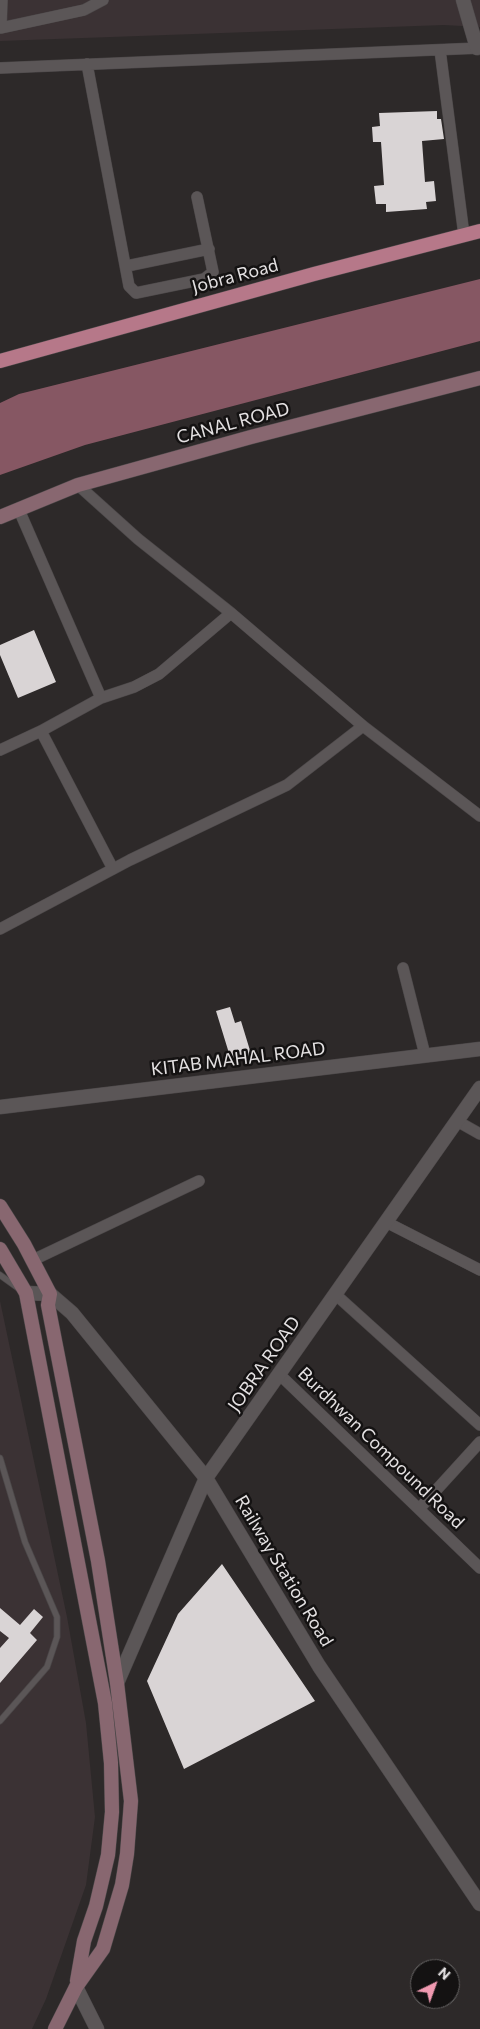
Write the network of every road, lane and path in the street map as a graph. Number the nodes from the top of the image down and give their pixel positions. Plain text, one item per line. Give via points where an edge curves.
1 (2, 0) edge
2 (103, 0) edge
3 (463, 0) edge
4 (478, 48) edge
5 (440, 50) junction
6 (87, 64) junction
7 (0, 68) edge
8 (197, 196) dead end
9 (480, 231) edge
10 (464, 235) junction
11 (209, 249) junction
12 (127, 266) junction
13 (0, 361) edge
14 (480, 378) edge
15 (78, 485) junction
16 (19, 510) junction
17 (0, 517) edge
18 (231, 613) junction
19 (100, 698) junction
20 (363, 726) junction
21 (41, 731) junction
22 (0, 750) edge
23 (480, 816) edge
24 (114, 869) junction
25 (0, 929) edge
26 (403, 968) dead end
27 (480, 1049) edge
28 (425, 1055) junction
29 (480, 1088) edge
30 (0, 1107) edge
31 (457, 1121) junction
32 (480, 1134) edge
33 (199, 1181) dead end
34 (0, 1206) edge
35 (386, 1222) junction
36 (0, 1249) edge
37 (33, 1260) junction
38 (480, 1270) edge
39 (0, 1275) edge
40 (26, 1293) junction
41 (50, 1294) junction
42 (335, 1294) junction
43 (279, 1374) junction
44 (480, 1425) edge
45 (480, 1442) edge
46 (0, 1458) edge
47 (206, 1478) junction
48 (419, 1510) junction
49 (480, 1568) edge
50 (117, 1683) junction
51 (105, 1703) junction
52 (0, 1720) edge
53 (480, 1904) edge
54 (76, 1986) junction
55 (55, 2029) edge
56 (97, 2029) edge

1 - 2 street via 1,28 84,10
3 - 4 street
4 - 5 street
5 - 6 street
5 - 10 street
6 - 7 street
6 - 12 street
8 - 11 street
9 - 10 main road, Jobra Road
10 - 13 main road, Jobra Road
11 - 12 street
11 - 12 street via 212,272 204,279 136,293 129,286
14 - 15 main road, CANAL ROAD
15 - 16 main road, CANAL ROAD
15 - 18 street via 138,539
16 - 17 main road, CANAL ROAD
16 - 19 street
18 - 19 street via 159,674 134,687
18 - 20 street
19 - 21 street
20 - 23 street
20 - 24 street via 287,785
21 - 22 street
21 - 24 street
24 - 25 street
26 - 28 street
27 - 28 street, KITAB MAHAL ROAD
28 - 30 street, KITAB MAHAL ROAD
29 - 31 street, JOBRA ROAD
31 - 32 street
31 - 35 street, JOBRA ROAD
33 - 37 street
34 - 37 main road
35 - 38 street
35 - 42 street, JOBRA ROAD
36 - 40 main road
37 - 41 main road
39 - 40 lane
40 - 41 street
40 - 51 main road
41 - 47 street, Railway Station Road via 72,1313
41 - 50 main road via 48,1305 98,1561
42 - 43 street, JOBRA ROAD
42 - 44 street
43 - 47 street, JOBRA ROAD
43 - 48 street, Burdhwan Compound Road
45 - 48 street
46 - 52 lane via 25,1542 57,1617 57,1638 47,1667
47 - 50 street, JOBRA ROAD
47 - 53 street, Railway Station Road via 320,1666
48 - 49 street, Burdhwan Compound Road
50 - 51 main road
50 - 54 main road via 131,1801 127,1854 122,1885 103,1949
51 - 54 main road via 112,1812 108,1855 84,1941
54 - 55 main road
54 - 56 street

